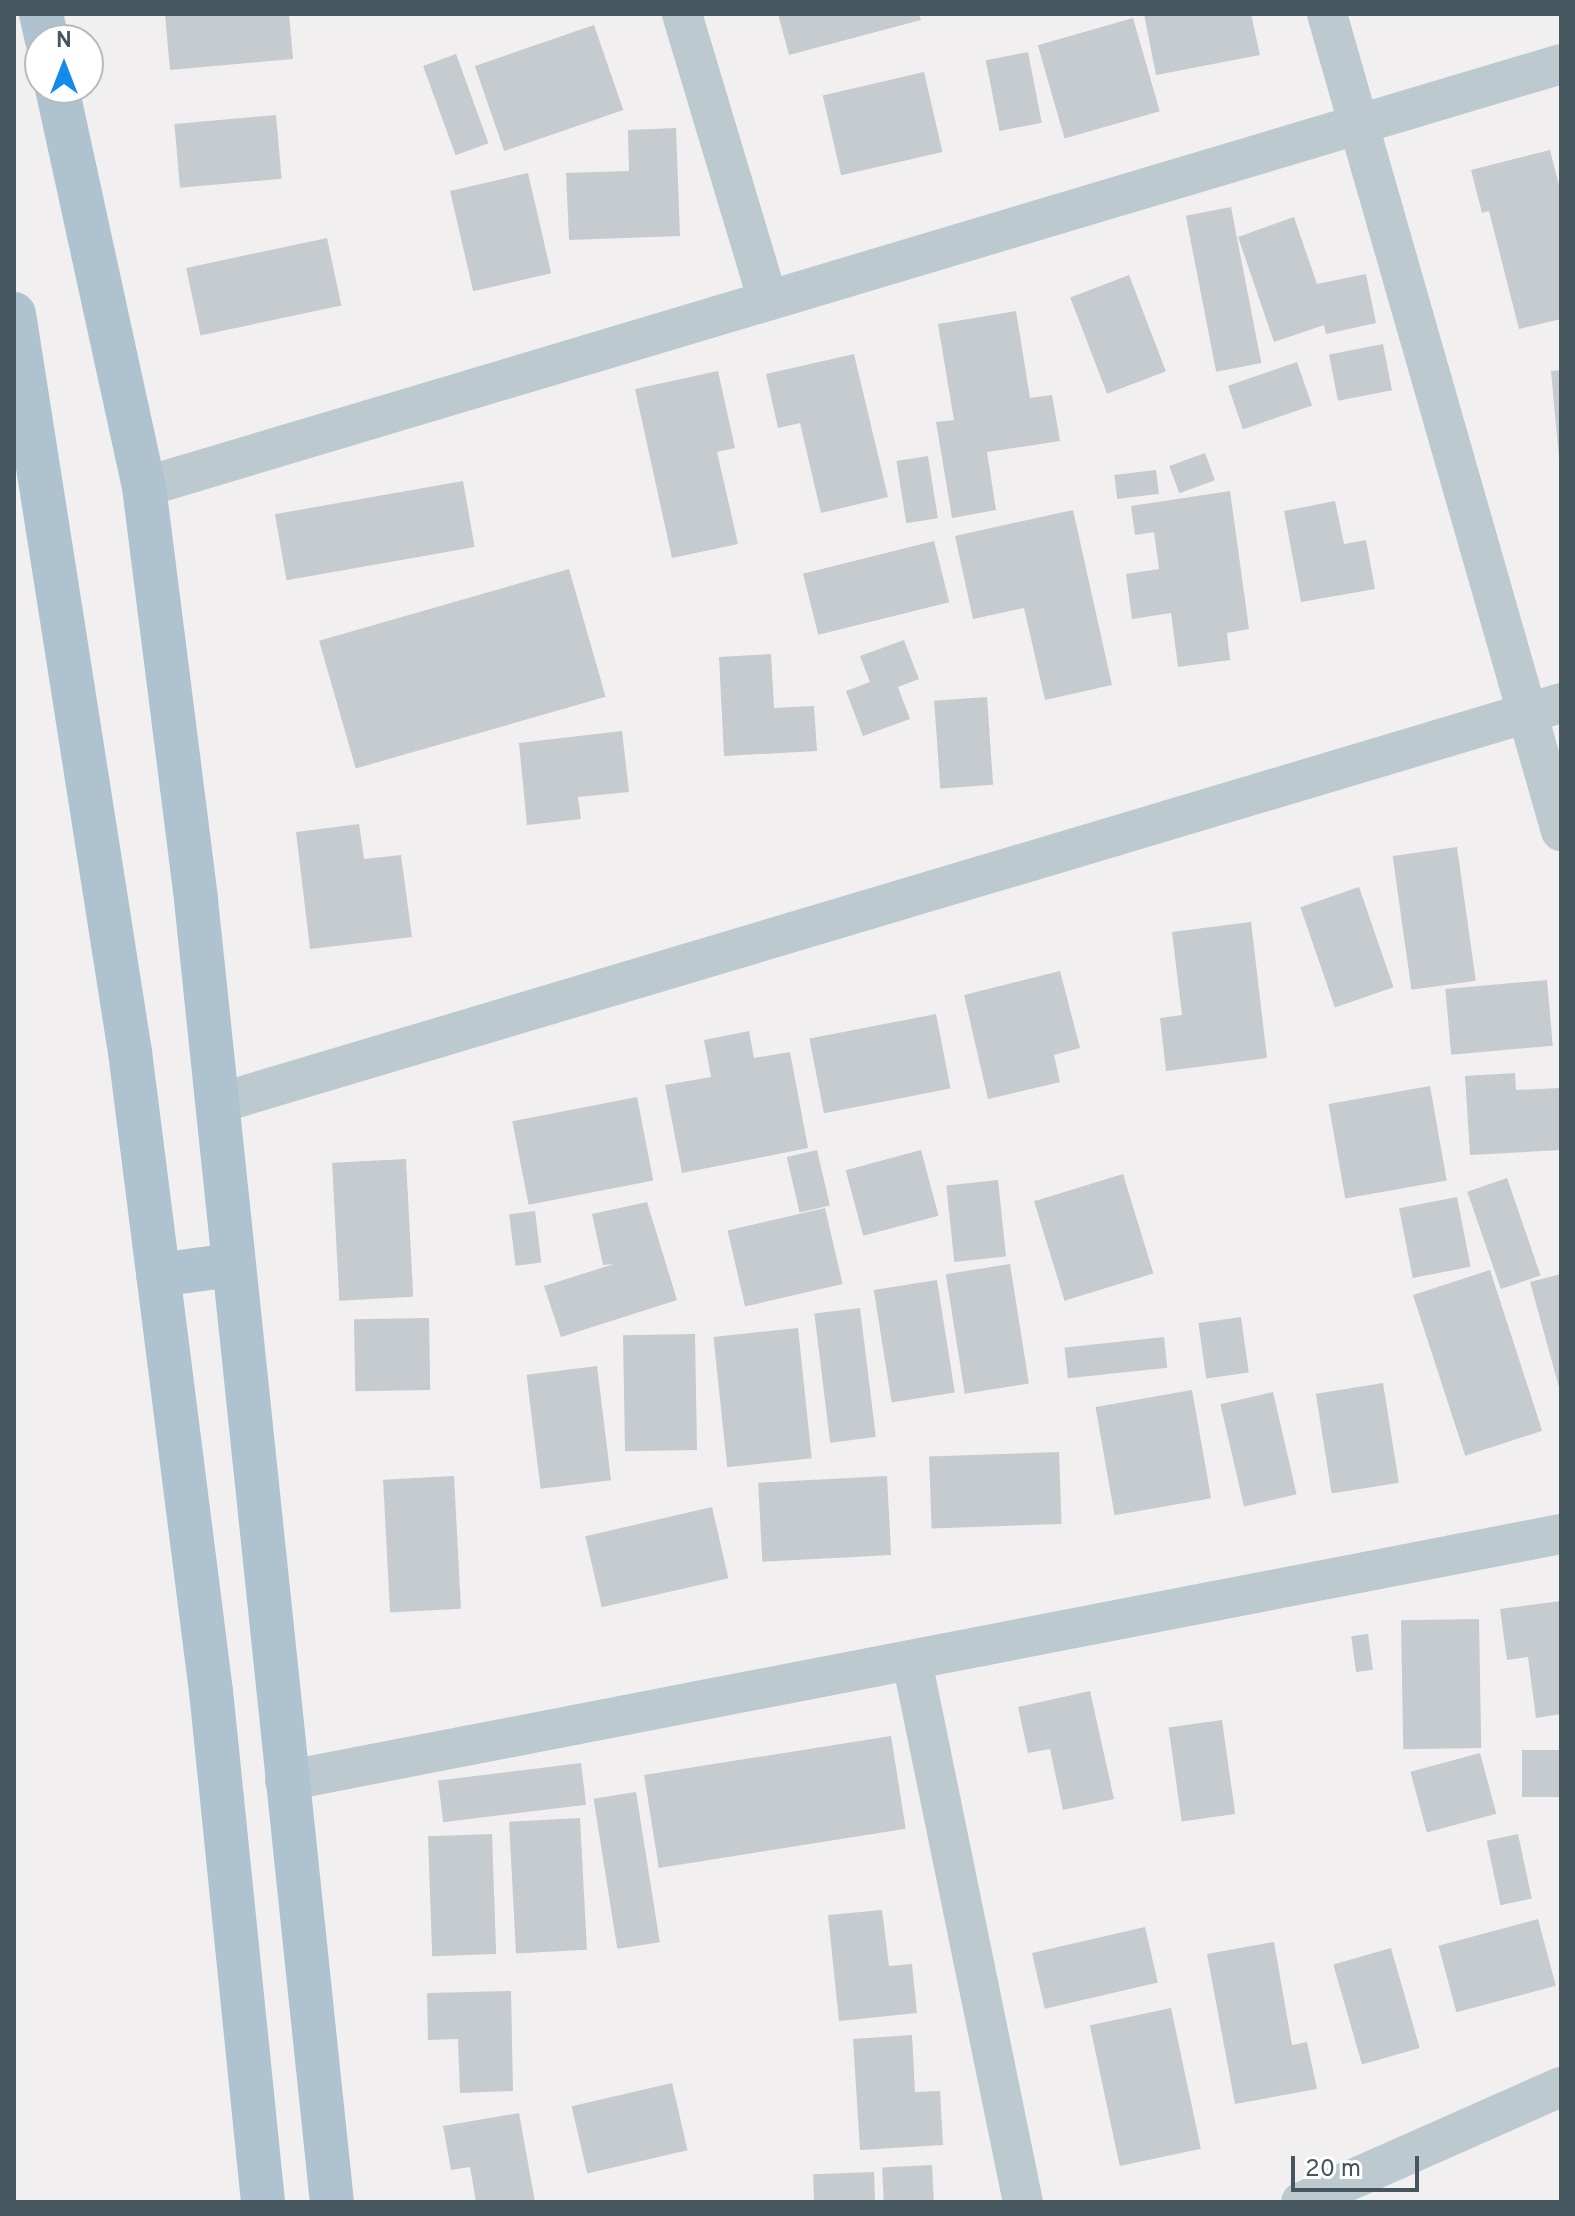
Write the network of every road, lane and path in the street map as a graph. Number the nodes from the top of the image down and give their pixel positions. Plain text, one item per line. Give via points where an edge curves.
1 (682, 14) edge
2 (1327, 14) edge
3 (1561, 64) edge
4 (60, 104) edge
5 (1359, 124) junction
6 (768, 300) junction
7 (14, 314) edge
8 (144, 487) junction
9 (1544, 708) edge
10 (1561, 831) edge
11 (216, 1104) junction
12 (232, 1265) junction
13 (158, 1275) junction
14 (1561, 1534) edge
15 (912, 1661) junction
16 (285, 1781) junction
17 (1561, 2087) edge
18 (263, 2202) edge
19 (332, 2202) edge
20 (1023, 2202) edge
21 (1301, 2202) edge

1 - 6 street
2 - 5 street
3 - 5 street
4 - 8 main road
5 - 6 street
5 - 9 street
6 - 8 street
7 - 13 main road via 130,1052
8 - 11 main road
9 - 10 street
9 - 11 street
11 - 12 main road
12 - 13 main road
12 - 16 main road
13 - 18 main road via 211,1691
14 - 15 street
15 - 16 street
15 - 20 street
16 - 19 main road
17 - 21 street

